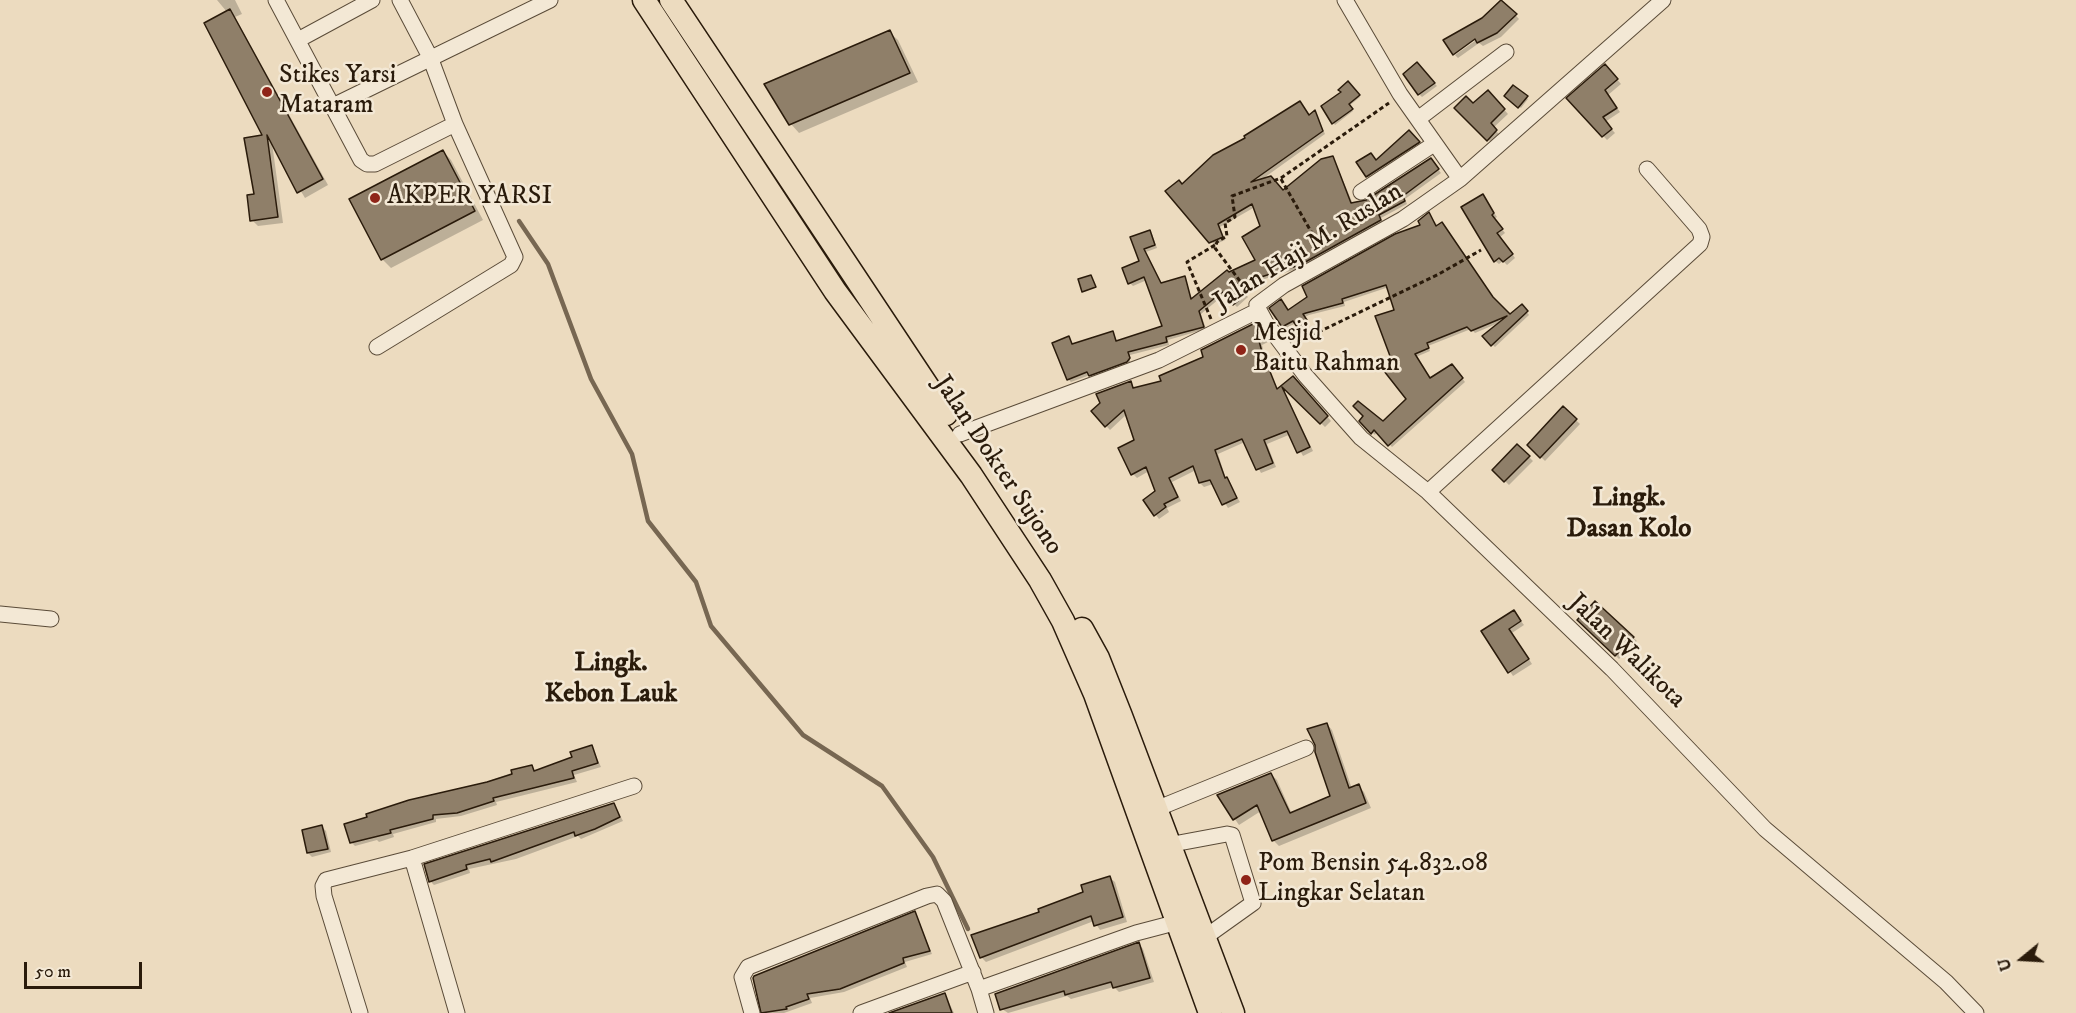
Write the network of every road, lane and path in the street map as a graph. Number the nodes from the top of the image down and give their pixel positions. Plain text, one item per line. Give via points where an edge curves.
1 (276, 0) edge
2 (372, 0) edge
3 (400, 0) edge
4 (550, 0) edge
5 (644, 0) edge
6 (671, 0) edge
7 (1345, 0) edge
8 (1663, 0) edge
9 (298, 40) junction
10 (441, 52) junction
11 (1506, 52) dead end
12 (1400, 94) junction
13 (333, 106) junction
14 (1418, 119) junction
15 (455, 124) junction
16 (1434, 144) junction
17 (1647, 169) dead end
18 (1281, 178) junction
19 (1460, 179) junction
20 (1361, 192) dead end
21 (1215, 245) junction
22 (1481, 250) dead end
23 (1328, 261) junction
24 (1258, 307) junction
25 (1217, 333) junction
26 (377, 347) dead end
27 (1285, 348) junction
28 (960, 434) junction
29 (1428, 492) junction
30 (0, 614) edge
31 (51, 618) dead end
32 (1090, 661) junction
33 (1306, 748) dead end
34 (634, 786) dead end
35 (1156, 808) junction
36 (1168, 845) junction
37 (412, 858) junction
38 (1178, 922) junction
39 (1204, 938) junction
40 (973, 972) junction
41 (979, 989) junction
42 (360, 1013) edge
43 (457, 1013) edge
44 (752, 1013) edge
45 (861, 1013) edge
46 (986, 1013) edge
47 (1210, 1013) edge
48 (1233, 1013) edge
49 (1976, 1013) edge

1 - 9 street
2 - 9 street
3 - 10 street
4 - 10 street
5 - 32 highway, Jalan Dokter Sujono via 836,291 936,425
6 - 28 highway
7 - 12 street
8 - 19 street, Jalan Haji M. Ruslan
9 - 13 street
10 - 13 street
10 - 15 street
11 - 14 street
12 - 14 street
12 - 18 path
13 - 15 street via 367,164 375,164
14 - 16 street
15 - 26 street via 515,257 511,265
16 - 19 street
16 - 20 street
17 - 29 street via 1699,229 1700,243
18 - 21 path via 1232,196 1235,217 1225,223 1227,237
18 - 23 path
19 - 23 street, Jalan Haji M. Ruslan via 1403,219
21 - 24 path
21 - 25 path via 1189,259 1187,264
22 - 27 path
23 - 24 street, Jalan Haji M. Ruslan via 1284,285
24 - 25 street, Jalan Haji M. Ruslan
24 - 27 street, Jalan Walikota
25 - 28 street, Jalan Haji M. Ruslan via 1159,360
27 - 29 street, Jalan Walikota via 1357,434
28 - 32 highway via 1031,540
29 - 49 street, Jalan Walikota via 1633,690 1765,829 1937,974
30 - 31 street
32 - 35 highway
32 - 38 highway, Jalan Dokter Sujono
33 - 35 street
34 - 37 street
35 - 36 highway
36 - 39 highway
36 - 39 street via 1232,836 1253,903
37 - 42 street via 326,880 323,886
37 - 43 street
38 - 41 street
38 - 47 highway, Jalan Dokter Sujono
39 - 48 highway
40 - 41 street
40 - 44 street via 944,901 937,894 748,967 742,976
40 - 45 street
41 - 46 street

